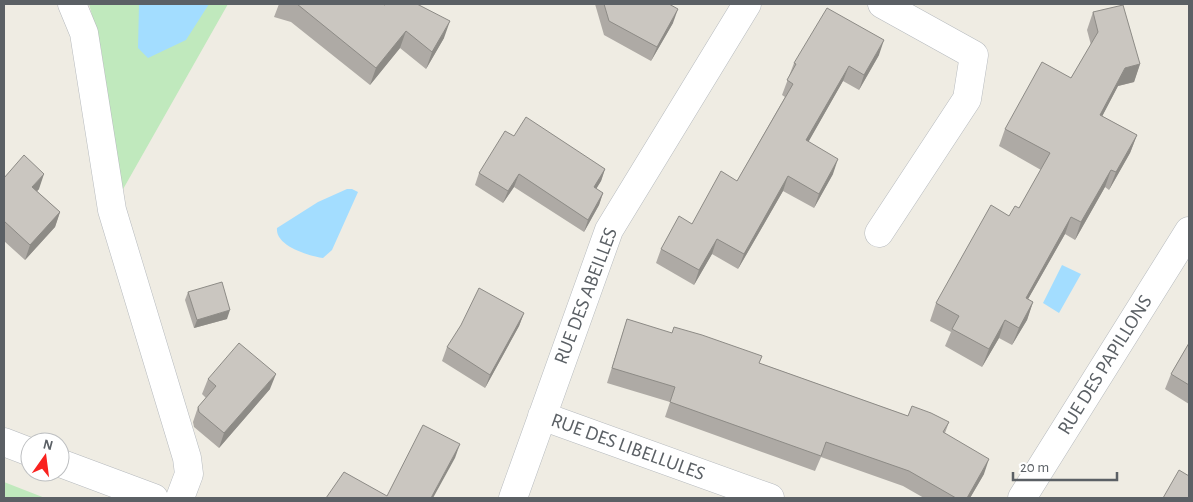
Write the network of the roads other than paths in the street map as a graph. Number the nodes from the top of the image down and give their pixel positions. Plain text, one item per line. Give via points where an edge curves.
1 (72, 4) edge
2 (747, 4) edge
3 (882, 4) edge
4 (1189, 231) edge
5 (879, 233) dead end
6 (542, 416) junction
7 (4, 442) edge
8 (20, 448) edge
9 (70, 467) edge
10 (154, 498) edge
11 (180, 498) edge
12 (513, 498) edge
13 (770, 498) edge
14 (1022, 498) edge

1 - 11 street via 84,33 112,210 187,458 188,474
2 - 6 street, RUE DES ABEILLES via 609,230
3 - 5 street via 974,56 966,99
4 - 14 street, RUE DES PAPILLONS
6 - 12 street, RUE DES ABEILLES
6 - 13 street, RUE DES LIBELLULES
7 - 8 street
9 - 10 street

